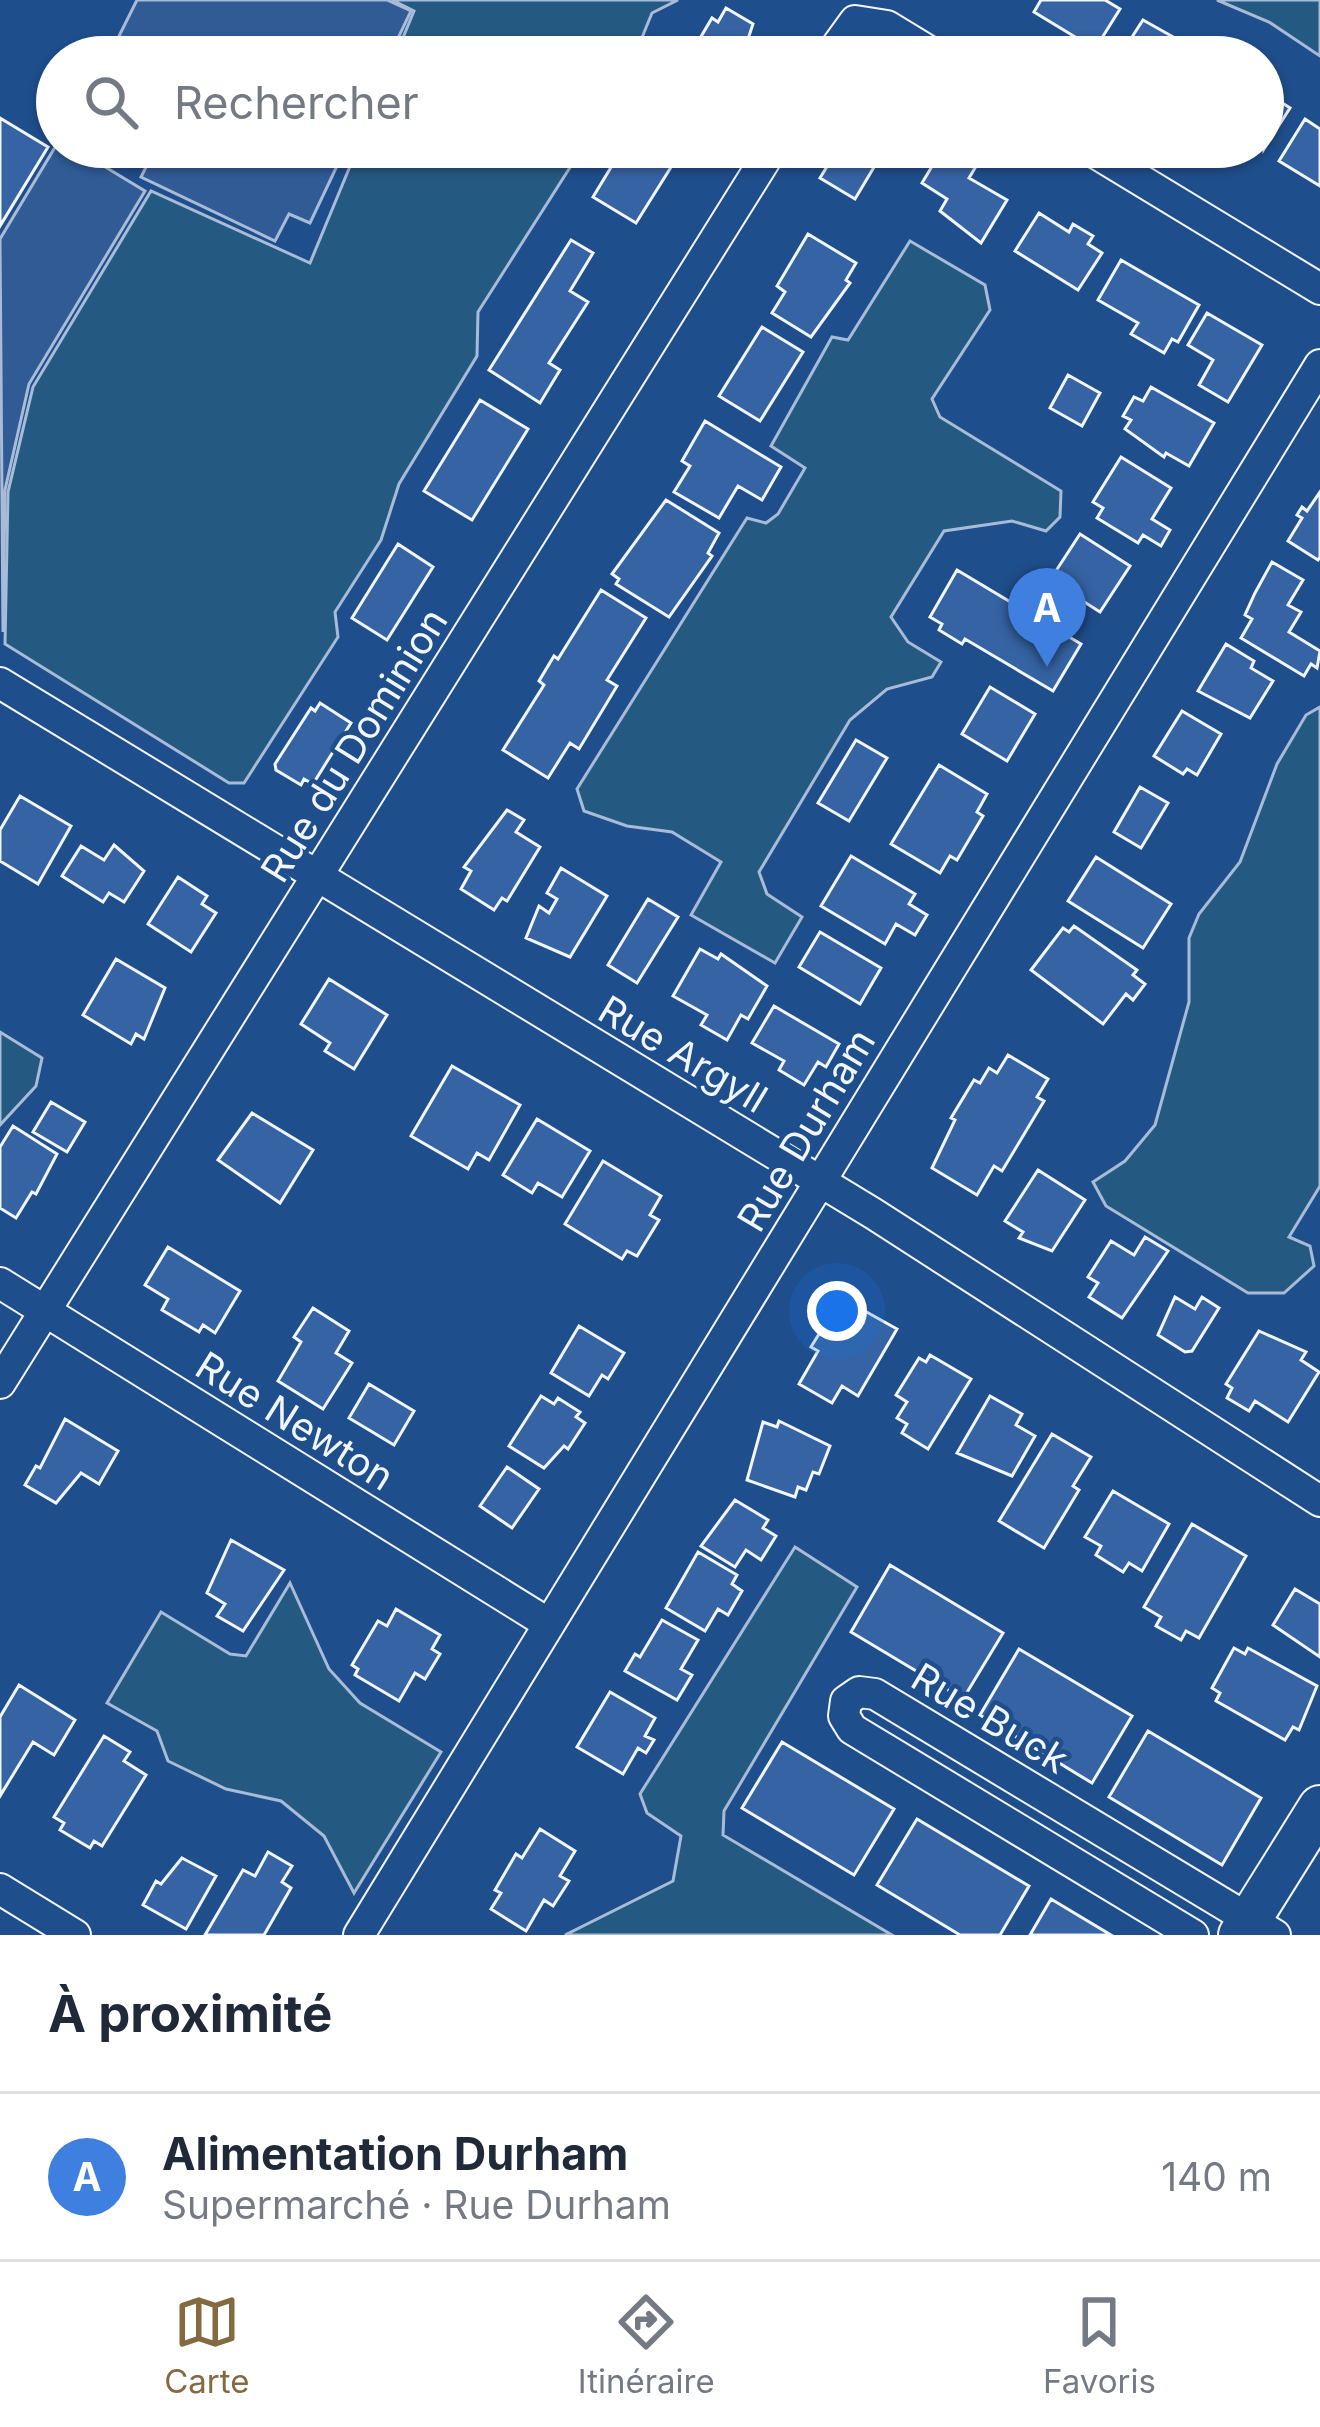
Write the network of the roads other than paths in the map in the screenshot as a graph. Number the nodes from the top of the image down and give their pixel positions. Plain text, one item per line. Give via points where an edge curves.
1 (844, 36) edge
2 (903, 36) edge
3 (760, 168) edge
4 (1121, 168) edge
5 (1320, 289) edge
6 (1320, 365) edge
7 (0, 682) edge
8 (318, 877) junction
9 (820, 1182) junction
10 (0, 1283) edge
11 (45, 1311) junction
12 (0, 1383) edge
13 (1320, 1502) edge
14 (549, 1624) junction
15 (1320, 1807) edge
16 (0, 1888) edge
17 (1255, 1930) edge
18 (75, 1935) edge
19 (359, 1935) edge
20 (1193, 1935) edge

1 - 2 street via 855,21
3 - 8 street, Rue du Dominion
4 - 5 street
6 - 9 street, Rue Durham
7 - 8 street, Rue Argyll
8 - 9 street, Rue Argyll
8 - 11 street, Rue du Dominion
9 - 13 street, Rue Argyll
9 - 14 street, Rue Durham
10 - 11 street, Rue Newton
11 - 12 street, Rue du Dominion
11 - 14 street, Rue Newton
14 - 19 street, Rue Durham
15 - 17 street
16 - 18 street
17 - 20 street, Rue Buck via 875,1694 860,1691 846,1701 852,1729

